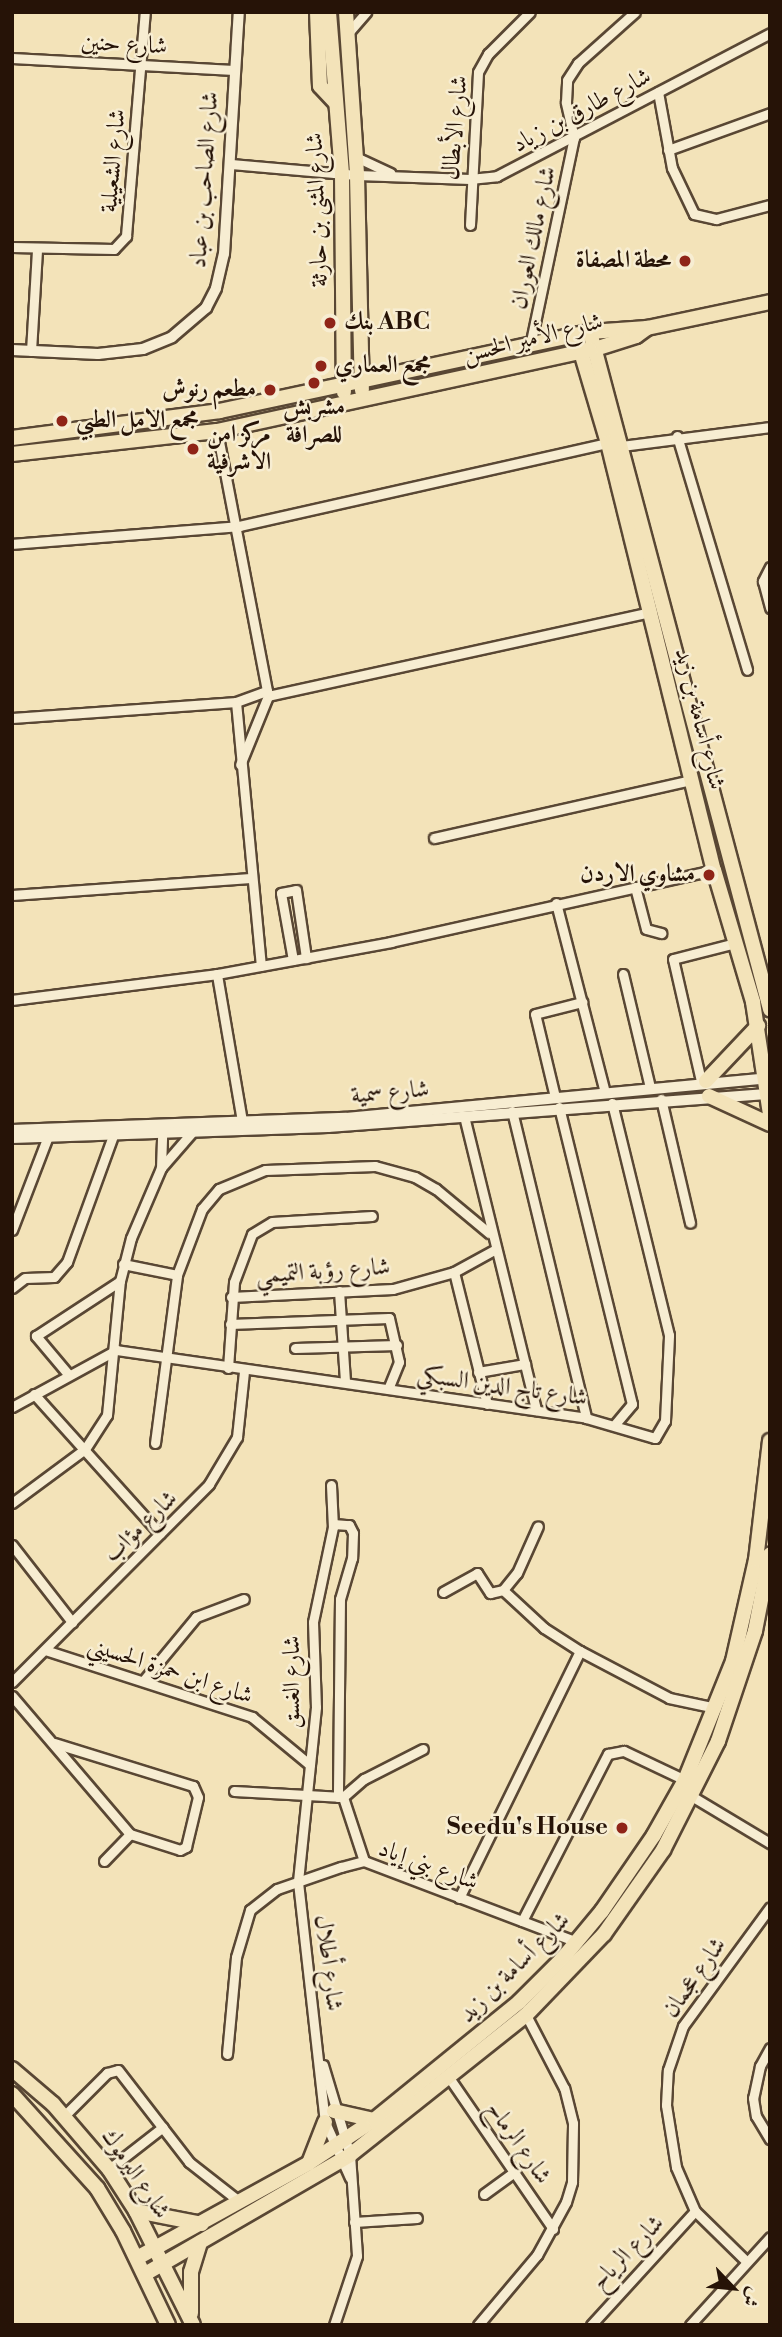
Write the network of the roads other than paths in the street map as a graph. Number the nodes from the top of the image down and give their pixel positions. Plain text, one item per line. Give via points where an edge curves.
1 (145, 12) edge
2 (239, 12) edge
3 (317, 12) edge
4 (329, 12) edge
5 (346, 12) edge
6 (366, 12) edge
7 (530, 12) edge
8 (635, 12) edge
9 (348, 33) junction
10 (770, 33) edge
11 (12, 58) edge
12 (142, 65) junction
13 (234, 70) junction
14 (658, 92) junction
15 (336, 103) junction
16 (770, 113) edge
17 (574, 138) junction
18 (668, 150) junction
19 (356, 157) junction
20 (231, 164) junction
21 (342, 174) junction
22 (357, 175) junction
23 (400, 176) junction
24 (470, 179) junction
25 (770, 205) edge
26 (470, 225) dead end
27 (12, 247) edge
28 (37, 248) junction
29 (770, 302) edge
30 (647, 328) junction
31 (583, 334) junction
32 (530, 346) junction
33 (12, 350) edge
34 (31, 351) junction
35 (588, 351) junction
36 (563, 357) junction
37 (362, 359) junction
38 (344, 361) junction
39 (587, 370) junction
40 (391, 376) junction
41 (362, 383) junction
42 (344, 386) junction
43 (322, 391) junction
44 (363, 402) junction
45 (345, 406) junction
46 (193, 415) junction
47 (770, 427) edge
48 (217, 431) junction
49 (196, 434) junction
50 (677, 436) junction
51 (12, 439) edge
52 (615, 445) junction
53 (12, 454) edge
54 (239, 526) junction
55 (12, 544) edge
56 (770, 567) edge
57 (770, 608) edge
58 (649, 612) junction
59 (747, 670) dead end
60 (268, 694) junction
61 (236, 702) junction
62 (12, 718) edge
63 (240, 765) junction
64 (691, 780) junction
65 (434, 838) dead end
66 (714, 870) junction
67 (250, 878) junction
68 (635, 887) junction
69 (12, 895) edge
70 (556, 903) junction
71 (661, 933) dead end
72 (736, 943) junction
73 (306, 958) junction
74 (293, 960) junction
75 (261, 965) junction
76 (217, 974) junction
77 (624, 974) dead end
78 (12, 1000) edge
79 (582, 1002) junction
80 (770, 1009) edge
81 (758, 1026) junction
82 (767, 1078) edge
83 (706, 1086) junction
84 (650, 1087) junction
85 (605, 1092) junction
86 (769, 1094) edge
87 (661, 1099) junction
88 (557, 1102) junction
89 (612, 1102) junction
90 (512, 1111) junction
91 (770, 1115) edge
92 (464, 1116) junction
93 (242, 1121) junction
94 (770, 1124) edge
95 (12, 1130) edge
96 (193, 1130) junction
97 (162, 1132) junction
98 (114, 1133) junction
99 (48, 1136) junction
100 (12, 1138) edge
101 (161, 1168) junction
102 (372, 1216) dead end
103 (690, 1223) dead end
104 (12, 1230) edge
105 (489, 1233) junction
106 (494, 1250) junction
107 (123, 1264) junction
108 (454, 1272) junction
109 (12, 1273) edge
110 (177, 1275) junction
111 (24, 1278) junction
112 (120, 1281) junction
113 (12, 1288) edge
114 (340, 1291) junction
115 (231, 1297) junction
116 (341, 1319) junction
117 (230, 1324) junction
118 (397, 1345) junction
119 (343, 1347) junction
120 (295, 1348) dead end
121 (116, 1350) junction
122 (166, 1359) junction
123 (525, 1364) junction
124 (228, 1368) junction
125 (244, 1371) junction
126 (478, 1372) junction
127 (68, 1374) junction
128 (345, 1382) junction
129 (388, 1389) junction
130 (34, 1394) junction
131 (487, 1404) junction
132 (12, 1407) edge
133 (536, 1410) junction
134 (586, 1418) junction
135 (615, 1424) junction
136 (770, 1441) edge
137 (155, 1443) dead end
138 (85, 1449) junction
139 (331, 1485) dead end
140 (12, 1503) edge
141 (333, 1524) junction
142 (538, 1526) dead end
143 (160, 1534) junction
144 (12, 1545) edge
145 (770, 1554) edge
146 (768, 1575) edge
147 (503, 1590) junction
148 (443, 1592) dead end
149 (244, 1599) dead end
150 (766, 1600) edge
151 (72, 1622) junction
152 (45, 1650) junction
153 (580, 1651) junction
154 (143, 1681) junction
155 (12, 1682) edge
156 (12, 1696) edge
157 (716, 1708) junction
158 (54, 1743) junction
159 (423, 1749) dead end
160 (310, 1765) junction
161 (685, 1780) junction
162 (234, 1791) dead end
163 (306, 1797) junction
164 (340, 1797) junction
165 (693, 1797) junction
166 (130, 1834) junction
167 (770, 1843) edge
168 (104, 1861) dead end
169 (364, 1861) junction
170 (298, 1882) junction
171 (460, 1898) junction
172 (770, 1907) edge
173 (522, 1921) junction
174 (577, 1942) junction
175 (526, 2015) junction
176 (770, 2048) edge
177 (319, 2050) junction
178 (227, 2054) dead end
179 (12, 2070) edge
180 (450, 2079) junction
181 (12, 2094) edge
182 (64, 2116) junction
183 (330, 2117) junction
184 (374, 2120) junction
185 (163, 2127) junction
186 (770, 2139) edge
187 (342, 2151) junction
188 (309, 2163) junction
189 (109, 2169) junction
190 (514, 2172) junction
191 (484, 2193) dead end
192 (240, 2202) junction
193 (136, 2211) junction
194 (695, 2211) junction
195 (417, 2218) dead end
196 (354, 2222) junction
197 (202, 2224) junction
198 (553, 2230) junction
199 (770, 2237) edge
200 (200, 2242) junction
201 (160, 2257) junction
202 (137, 2258) junction
203 (746, 2261) junction
204 (145, 2274) junction
205 (192, 2323) edge
206 (331, 2324) edge
207 (692, 2324) edge
208 (168, 2325) edge
209 (478, 2325) edge
210 (591, 2325) edge

1 - 12 street, شارع الشعيلية
2 - 13 street, شارع الصاحب بن عباد
3 - 15 main road via 320,86
4 - 15 main road, شارع المثنى بن حارثة
5 - 9 main road, شارع المثنى بن حارثة
6 - 9 street
7 - 24 street, شارع الأبطال via 488,54 478,72
8 - 17 street via 566,80
9 - 19 main road, شارع المثنى بن حارثة
10 - 14 street, شارع طارق بن زياد
11 - 12 street, شارع حنين
12 - 13 street, شارع حنين
12 - 28 street, شارع الشعيلية via 126,236 114,249
13 - 20 street, شارع الصاحب بن عباد
14 - 17 street, شارع طارق بن زياد
14 - 18 street
15 - 21 main road, شارع المثنى بن حارثة
16 - 18 street
17 - 24 street, شارع طارق بن زياد via 497,176
17 - 32 street, شارع مالك العوران
18 - 25 street via 677,184 694,214 716,219
19 - 22 main road, شارع المثنى بن حارثة
19 - 23 street, شارع طارق بن زياد
20 - 21 street, شارع طارق بن زياد
20 - 34 street, شارع الصاحب بن عباد via 220,277 198,316 172,337 143,349 98,354
21 - 22 street, شارع طارق بن زياد
21 - 38 main road, شارع المثنى بن حارثة
22 - 23 street, شارع طارق بن زياد
22 - 37 main road, شارع المثنى بن حارثة
23 - 24 street, شارع طارق بن زياد
24 - 26 street, شارع الأبطال
27 - 28 street, شارع الشعيلية
28 - 34 street
29 - 30 main road, شارع الأمير الحسن
30 - 31 main road, شارع الأمير الحسن
30 - 35 main road, شارع الأمير الحسن
31 - 32 main road, شارع الأمير الحسن
31 - 35 main road, شارع أسامة بن زيد
32 - 40 main road, شارع الأمير الحسن
33 - 34 street, شارع الصاحب بن عباد
35 - 36 main road, شارع الأمير الحسن
35 - 39 main road, شارع أسامة بن زيد
35 - 52 main road, شارع أسامة بن زيد
36 - 39 main road via 581,362
36 - 44 main road, شارع الأمير الحسن
37 - 40 main road
37 - 41 main road, شارع المثنى بن حارثة
38 - 42 main road, شارع المثنى بن حارثة
38 - 43 main road via 335,380
39 - 52 main road, شارع أسامة بن زيد
40 - 41 main road, شارع الأمير الحسن
41 - 42 main road, شارع الأمير الحسن
41 - 44 main road, شارع المثنى بن حارثة
42 - 43 main road, شارع الأمير الحسن
42 - 45 main road, شارع المثنى بن حارثة
43 - 46 main road, شارع الأمير الحسن
44 - 45 main road, شارع الأمير الحسن
45 - 48 main road, شارع الأمير الحسن
46 - 49 main road
46 - 51 main road, شارع الأمير الحسن
47 - 50 street
48 - 49 main road, شارع الأمير الحسن
48 - 54 street
49 - 53 main road, شارع الأمير الحسن
50 - 52 street
50 - 59 street
52 - 54 street
52 - 58 main road, شارع أسامة بن زيد
52 - 80 main road, شارع أسامة بن زيد
54 - 55 street
54 - 60 street
56 - 57 street via 763,581
58 - 60 street
58 - 64 main road, شارع أسامة بن زيد
60 - 61 street
60 - 63 street
61 - 62 street
61 - 63 street
63 - 67 street
64 - 65 street
64 - 66 main road, شارع أسامة بن زيد
66 - 68 street
66 - 72 main road, شارع أسامة بن زيد
67 - 69 street
67 - 75 street
68 - 70 street
68 - 71 street via 646,929
70 - 73 street
70 - 79 street
72 - 81 main road, شارع أسامة بن زيد
72 - 83 street via 673,960
73 - 74 street
73 - 74 street via 296,890 281,893
74 - 75 street
75 - 76 street
76 - 78 street
76 - 93 street
77 - 84 street
79 - 85 street
79 - 88 street via 535,1014
81 - 82 main road, شارع أسامة بن زيد
81 - 83 main road
82 - 83 street, شارع سمية
82 - 86 main road, شارع أسامة بن زيد
83 - 84 street, شارع سمية
83 - 86 street, شارع سمية
83 - 87 street, شارع سمية
83 - 94 main road
84 - 85 street, شارع سمية
85 - 88 street, شارع سمية
86 - 91 main road, شارع أسامة بن زيد
87 - 89 street, شارع سمية
87 - 103 street
88 - 89 street, شارع سمية
88 - 90 street, شارع سمية
88 - 93 street, شارع سمية
88 - 135 street via 632,1404
89 - 135 street, شارع تاج الدين السبكي via 669,1338 664,1429 648,1438
90 - 92 street, شارع سمية
90 - 134 street
92 - 96 street, شارع سمية via 328,1127
92 - 105 street
93 - 95 street, شارع سمية
96 - 97 street, شارع سمية
96 - 101 street
97 - 98 street, شارع سمية
97 - 101 street
98 - 99 street, شارع سمية
98 - 111 street via 67,1262 54,1277
99 - 100 street, شارع سمية
99 - 104 street
101 - 107 street
102 - 115 street via 266,1223 246,1242
105 - 106 street
105 - 110 street via 436,1189 396,1170 349,1166 265,1170 235,1179 208,1199
106 - 108 street, شارع رؤبة التميمي
106 - 123 street
107 - 110 street
107 - 112 street
108 - 114 street, شارع رؤبة التميمي via 393,1289
108 - 126 street
109 - 111 street
110 - 122 street
111 - 113 street
112 - 121 street
112 - 127 street via 36,1336
114 - 115 street, شارع رؤبة التميمي
114 - 116 street
115 - 117 street
116 - 117 street
116 - 118 street via 389,1318
116 - 119 street
117 - 124 street
118 - 119 street
118 - 129 street via 398,1368
119 - 120 street
119 - 128 street
121 - 122 street, شارع تاج الدين السبكي
121 - 127 street
121 - 138 street via 110,1408
122 - 124 street, شارع تاج الدين السبكي
122 - 137 street
123 - 126 street
123 - 133 street
124 - 125 street, شارع تاج الدين السبكي
125 - 128 street, شارع تاج الدين السبكي
125 - 143 street, شارع مؤاب via 243,1412 232,1450 195,1503
126 - 131 street
127 - 130 street
128 - 129 street, شارع تاج الدين السبكي
129 - 131 street, شارع تاج الدين السبكي
130 - 132 street
130 - 138 street
131 - 133 street, شارع تاج الدين السبكي
133 - 134 street, شارع تاج الدين السبكي
134 - 135 street, شارع تاج الدين السبكي
136 - 157 main road, شارع أسامة بن زيد via 746,1612
138 - 140 street
138 - 143 street
139 - 141 street, شارع الغسق
141 - 160 street, شارع الغسق via 313,1622 316,1707
141 - 164 street via 349,1525 353,1533 352,1558 340,1599
142 - 147 street via 517,1573
143 - 151 street, شارع مؤاب
144 - 151 street
145 - 146 main road, شارع أسامة بن زيد
146 - 150 main road, شارع أسامة بن زيد
147 - 148 street via 490,1593 477,1573
147 - 153 street via 544,1628
149 - 154 street via 195,1617
150 - 165 main road, شارع أسامة بن زيد via 733,1701
151 - 152 street, شارع مؤاب
152 - 154 street, شارع ابن حمزة الحسيني
152 - 155 street, شارع مؤاب
153 - 157 street via 669,1698
153 - 171 street
154 - 160 street, شارع ابن حمزة الحسيني via 252,1717
156 - 158 street
157 - 161 main road, شارع أسامة بن زيد
158 - 166 street
158 - 166 street via 193,1786 198,1797 188,1842 180,1850
159 - 164 street via 364,1779
160 - 163 street, شارع الغسق
161 - 173 street via 624,1751 608,1754
161 - 174 main road, شارع أسامة بن زيد via 648,1846
162 - 163 street
163 - 164 street
163 - 170 street, شارع الغسق
164 - 169 street
165 - 167 street
165 - 175 main road, شارع أسامة بن زيد via 604,1934
166 - 168 street
169 - 170 street, شارع بني إياد
169 - 171 street, شارع بني إياد
170 - 177 street, شارع أطلال
170 - 178 street, شارع بني إياد via 266,1895 244,1920
171 - 173 street, شارع بني إياد
172 - 194 street, شارع عجمان via 683,2026 668,2070 669,2141
173 - 174 street, شارع بني إياد
174 - 184 main road, شارع أسامة بن زيد via 489,2028
175 - 180 main road, شارع أسامة بن زيد
175 - 198 street via 564,2088 573,2123 572,2182
176 - 186 street via 760,2066 753,2098 756,2116
177 - 183 street, شارع أطلال
177 - 183 street, شارع أطلال
179 - 182 main road, شارع اليرموك
180 - 187 main road, شارع أسامة بن زيد
180 - 190 street, شارع الرماح
181 - 202 main road, شارع اليرموك via 97,2188
182 - 185 street via 107,2073 116,2070
182 - 189 main road, شارع اليرموك
183 - 184 main road
183 - 187 street, شارع أطلال
183 - 187 street, شارع أطلال
183 - 188 main road
184 - 187 main road, شارع أسامة بن زيد
185 - 189 street
185 - 192 street via 196,2169
187 - 188 main road, شارع أسامة بن زيد
187 - 196 street
187 - 200 main road, شارع أسامة بن زيد
188 - 192 main road, شارع أسامة بن زيد
189 - 193 main road, شارع اليرموك
190 - 191 street
190 - 198 street, شارع الرماح
192 - 197 main road, شارع أسامة بن زيد
193 - 197 main road
193 - 201 main road, شارع اليرموك
194 - 203 street, شارع عجمان
194 - 210 street, شارع الرياح
195 - 196 street
196 - 206 street via 356,2269
197 - 201 main road, شارع أسامة بن زيد
198 - 209 street
199 - 203 street
200 - 201 main road, شارع أسامة بن زيد
200 - 205 main road via 191,2272
201 - 202 main road, شارع أسامة بن زيد
201 - 204 main road, شارع أسامة بن زيد
201 - 205 main road, شارع اليرموك
202 - 204 main road, شارع اليرموك
203 - 207 street
204 - 208 main road, شارع اليرموك

